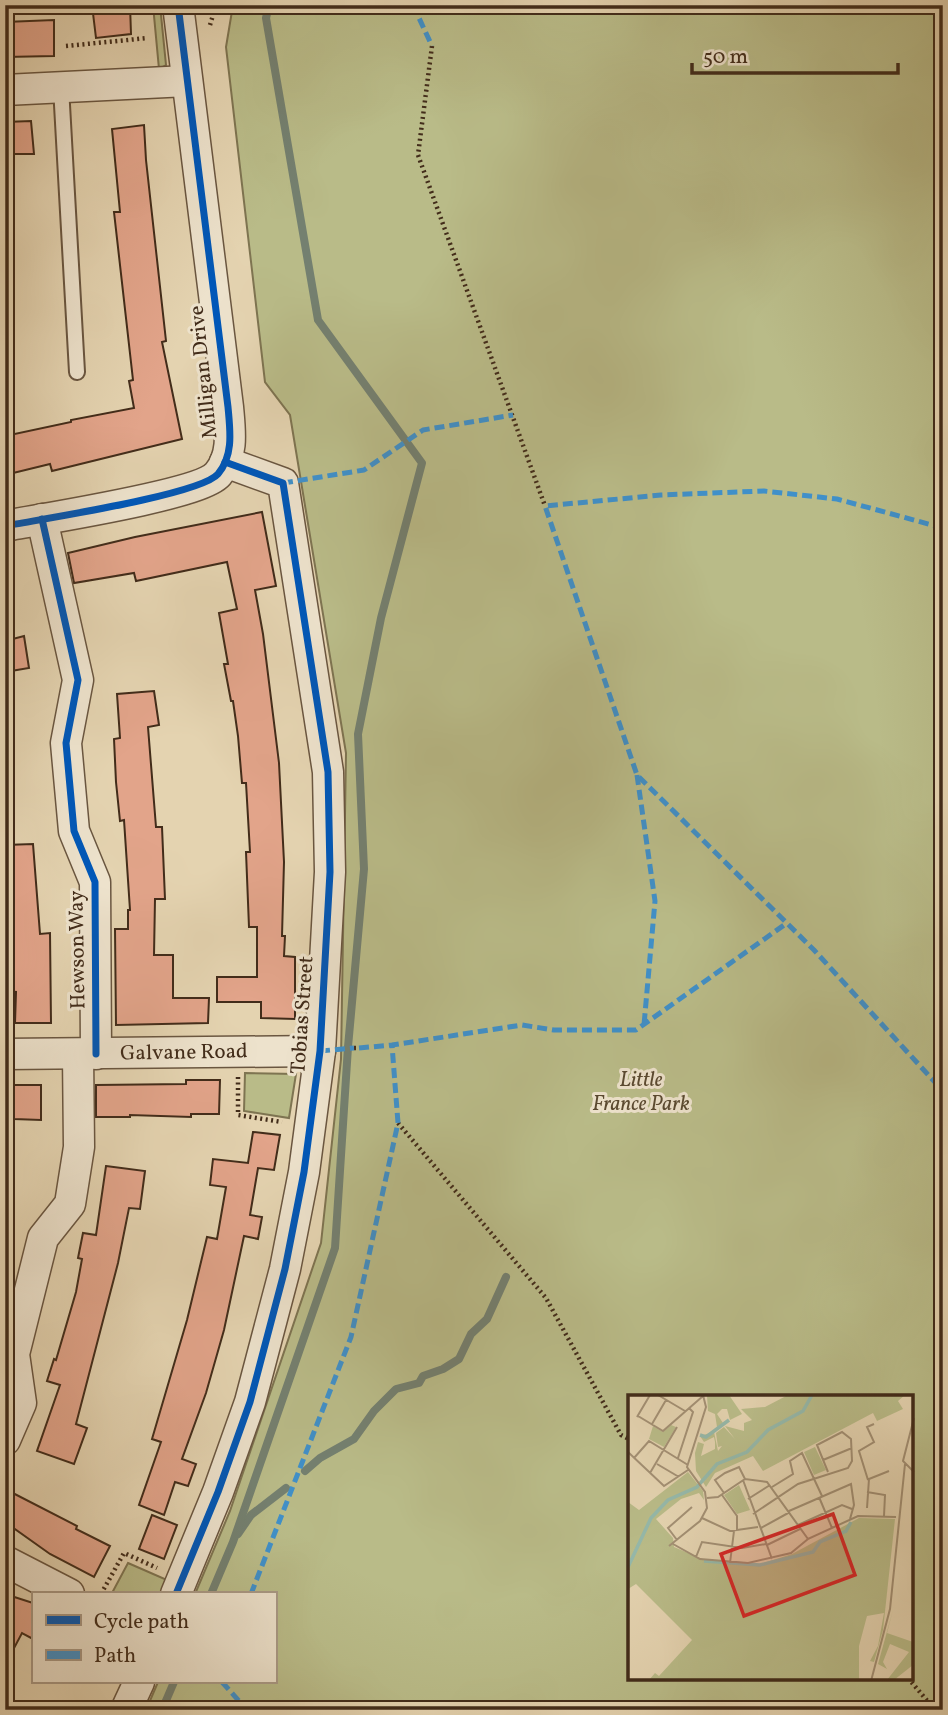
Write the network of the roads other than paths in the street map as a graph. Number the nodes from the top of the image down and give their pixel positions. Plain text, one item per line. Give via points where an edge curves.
1 (186, 10) edge
2 (187, 81) junction
3 (61, 87) junction
4 (5, 90) edge
5 (77, 372) dead end
6 (225, 462) junction
7 (42, 519) junction
8 (5, 526) edge
9 (320, 1051) junction
10 (5, 1054) edge
11 (87, 1054) junction
12 (5, 1440) edge
13 (5, 1561) edge
14 (179, 1587) edge
15 (65, 1592) edge
16 (138, 1684) edge
17 (126, 1710) edge

1 - 2 street, Milligan Drive
2 - 3 street
2 - 6 street, Milligan Drive via 228,407 231,442
3 - 4 street
3 - 5 lane
6 - 7 street, Milligan Drive via 203,485
6 - 9 street, Tobias Street via 284,483 328,772 330,872
7 - 8 street, Milligan Drive
7 - 11 street, Hewson Way via 78,680 66,743 74,831 95,882
9 - 11 street, Galvane Road
9 - 14 street, Tobias Street via 285,1269 250,1402
10 - 11 street, Galvane Road
11 - 12 street, Hewson Way via 70,1204 43,1238 14,1354 22,1403
13 - 15 street
16 - 17 street

